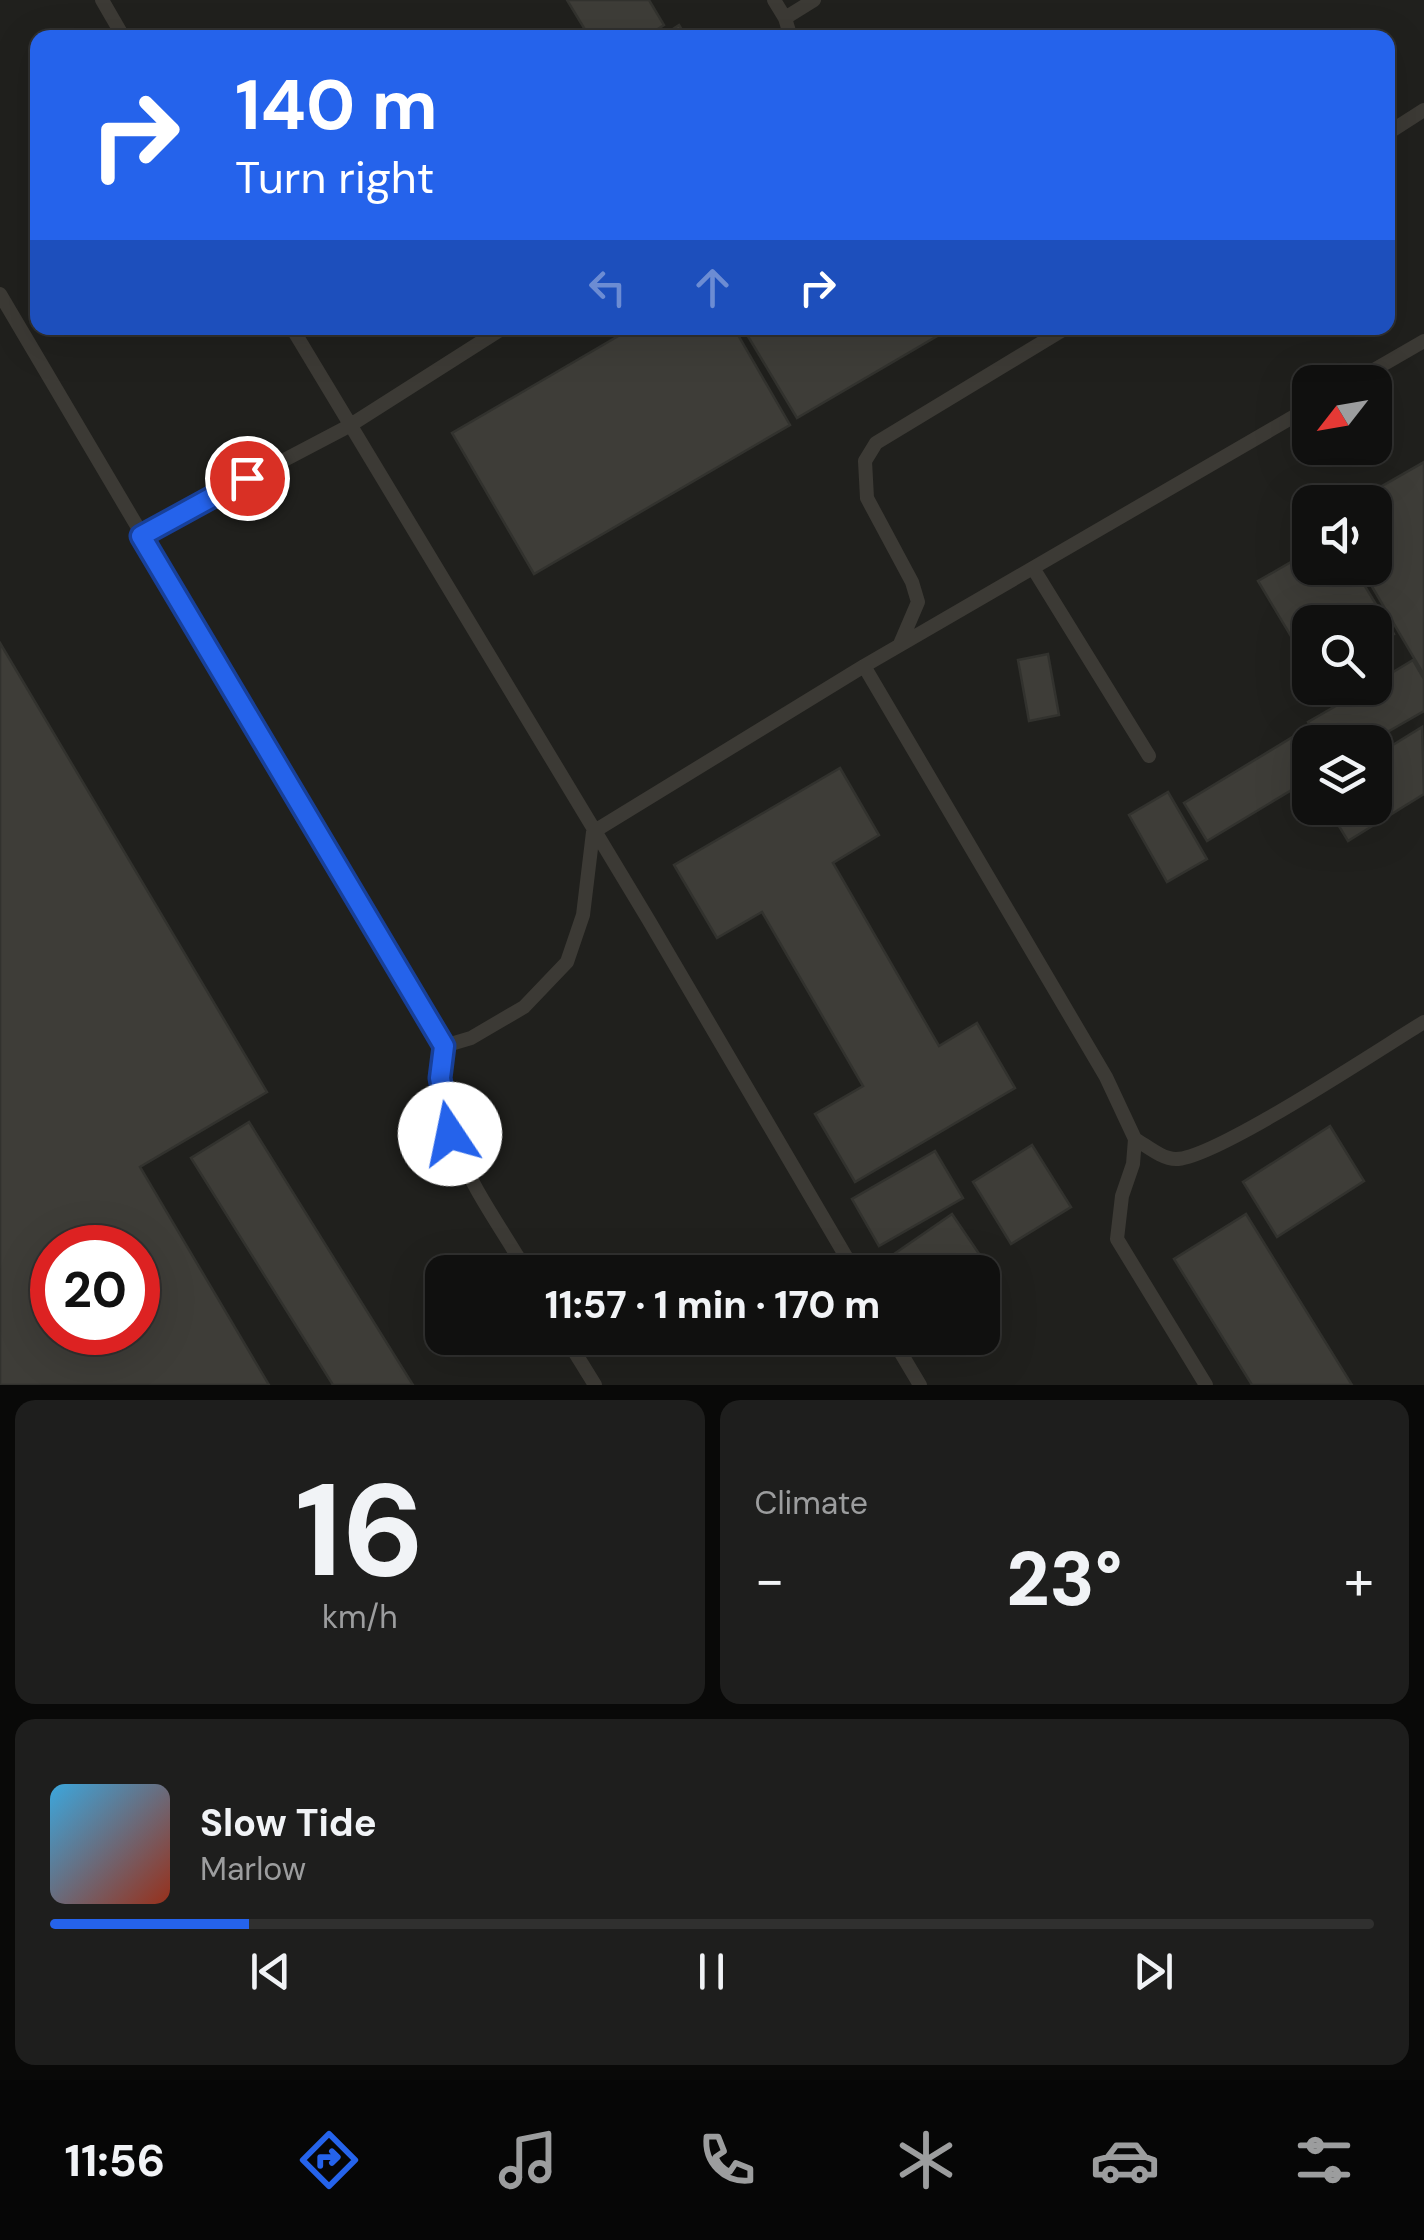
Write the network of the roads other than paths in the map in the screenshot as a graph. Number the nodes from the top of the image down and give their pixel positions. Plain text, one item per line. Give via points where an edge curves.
1 (102, 0) edge
2 (774, 0) edge
3 (814, 0) edge
4 (785, 18) junction
5 (119, 30) edge
6 (789, 30) edge
7 (1424, 110) edge
8 (1395, 128) edge
9 (0, 294) edge
10 (296, 335) edge
11 (492, 335) edge
12 (1054, 335) edge
13 (1424, 342) edge
14 (1383, 365) edge
15 (1292, 417) edge
16 (349, 426) junction
17 (141, 536) junction
18 (1033, 568) junction
19 (900, 645) junction
20 (864, 666) junction
21 (1149, 756) dead end
22 (593, 832) junction
23 (1424, 1022) edge
24 (444, 1046) junction
25 (1135, 1139) junction
26 (518, 1255) edge
27 (845, 1255) edge
28 (576, 1355) edge
29 (902, 1355) edge
30 (595, 1385) edge
31 (920, 1385) edge
32 (1206, 1385) edge

1 - 5 lane
2 - 4 lane
3 - 4 lane
4 - 6 lane
7 - 8 lane
9 - 17 lane
10 - 16 lane
11 - 16 lane
12 - 19 lane via 876,443 864,461 867,498 918,602
13 - 14 lane
15 - 18 lane
16 - 17 lane
16 - 22 lane
17 - 24 lane
18 - 19 lane
18 - 21 lane
19 - 20 lane
20 - 22 lane
20 - 25 lane via 1106,1078
22 - 24 lane via 583,915 567,962 524,1007
22 - 27 lane
23 - 25 lane via 1195,1156 1172,1159
24 - 26 lane via 440,1078 450,1134
25 - 32 lane via 1118,1239
28 - 30 lane
29 - 31 lane

